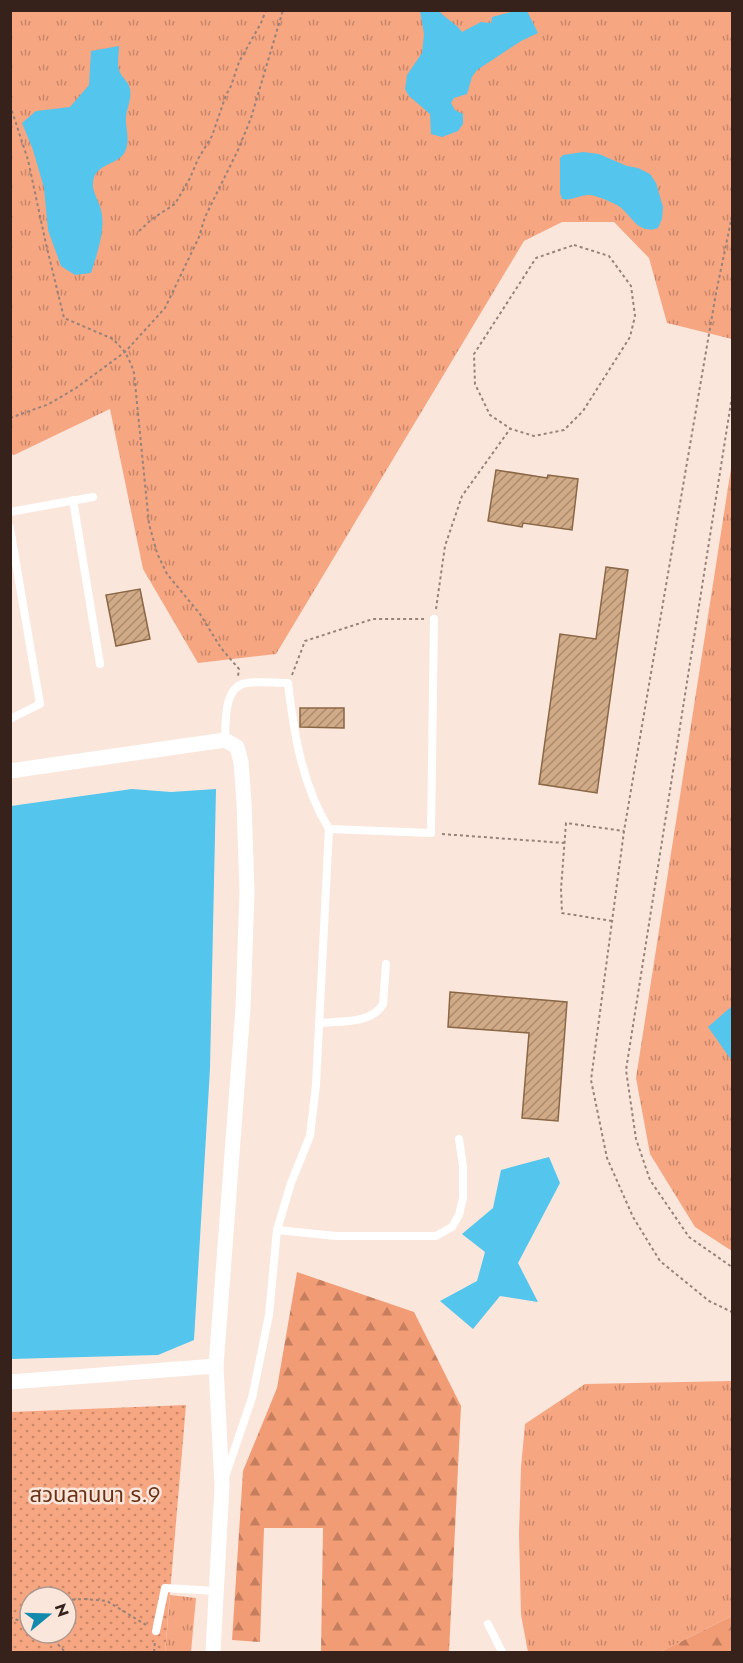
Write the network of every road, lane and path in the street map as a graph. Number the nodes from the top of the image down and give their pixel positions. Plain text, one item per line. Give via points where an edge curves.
1 (266, 10) edge
2 (283, 10) edge
3 (10, 105) edge
4 (732, 216) edge
5 (139, 231) dead end
6 (125, 352) junction
7 (732, 396) edge
8 (10, 418) edge
9 (511, 429) junction
10 (93, 497) dead end
11 (73, 500) junction
12 (10, 512) edge
13 (10, 528) edge
14 (434, 619) junction
15 (100, 664) dead end
16 (288, 683) junction
17 (238, 685) junction
18 (10, 719) edge
19 (225, 740) junction
20 (10, 771) edge
21 (329, 829) junction
22 (624, 831) junction
23 (430, 833) junction
24 (564, 843) junction
25 (612, 921) junction
26 (386, 964) dead end
27 (319, 1023) junction
28 (459, 1139) dead end
29 (277, 1230) junction
30 (732, 1267) edge
31 (732, 1312) edge
32 (216, 1366) junction
33 (10, 1382) edge
34 (222, 1486) junction
35 (216, 1592) junction
36 (78, 1599) edge
37 (489, 1624) dead end
38 (156, 1631) junction
39 (154, 1653) edge
40 (213, 1653) edge
41 (502, 1653) edge

1 - 5 path via 239,62 212,136 190,178 175,204
2 - 6 path via 251,118 180,280 165,308
3 - 6 path via 28,160 64,318 113,339
4 - 22 path
6 - 8 path via 49,404
6 - 17 path via 134,373 149,524 157,553 167,574 239,669
7 - 30 path via 626,1070 636,1139 650,1180 689,1237
9 - 9 path via 490,415 475,384 474,354 536,258 574,245 609,256 631,286 635,316 630,337 583,411 564,430 534,436
9 - 14 path via 462,496 445,546
10 - 11 lane
11 - 12 lane
11 - 15 lane
13 - 18 lane via 40,704
14 - 16 path via 373,619 305,641
14 - 23 lane
16 - 17 lane
16 - 21 lane via 298,748 319,813
17 - 19 lane via 227,707
19 - 20 street
19 - 32 street via 237,747 241,762 247,891 243,1008
21 - 23 lane
21 - 27 lane
22 - 24 path via 566,823
22 - 25 path
23 - 24 path
24 - 25 path via 562,913
25 - 31 path via 591,1080 607,1158 633,1217 660,1261 709,1301
26 - 27 lane via 380,1009 367,1018
27 - 29 lane via 310,1136
28 - 29 lane via 463,1198 459,1215 452,1227 436,1236 336,1236
29 - 34 lane via 269,1315 252,1398
32 - 33 street
32 - 34 street
34 - 35 street
35 - 38 lane via 165,1588
35 - 40 street
36 - 38 path via 107,1601
37 - 41 lane
38 - 39 path

